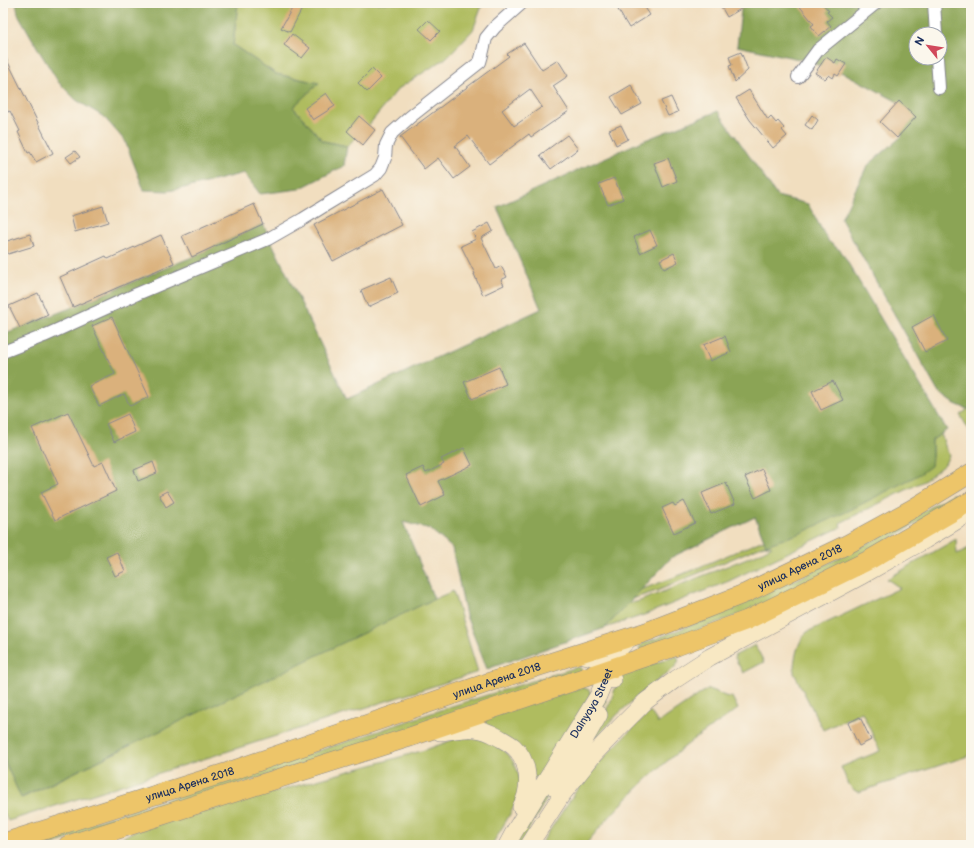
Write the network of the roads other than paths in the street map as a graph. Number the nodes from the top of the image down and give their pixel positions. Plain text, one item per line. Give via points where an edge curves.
1 (522, 3) edge
2 (876, 3) edge
3 (934, 3) edge
4 (935, 26) edge
5 (938, 66) edge
6 (798, 78) dead end
7 (939, 88) dead end
8 (3, 352) edge
9 (971, 473) edge
10 (971, 501) edge
11 (971, 512) edge
12 (630, 638) junction
13 (580, 654) junction
14 (609, 670) junction
15 (407, 738) junction
16 (102, 840) edge
17 (3, 842) edge
18 (68, 845) edge
19 (500, 845) edge
20 (507, 845) edge
21 (525, 845) edge
22 (529, 845) edge

1 - 8 street via 495,26 486,38 480,62 392,133 386,145 381,168 375,175 268,239
2 - 6 street via 818,50
3 - 4 street
5 - 7 street
9 - 12 main road, улица Арена 2018 via 912,509 792,572 746,593
10 - 14 main road, улица Арена 2018 via 871,559 748,620
11 - 22 main road via 868,572 710,657 646,701 595,753
12 - 13 main road, улица Арена 2018
12 - 14 main road via 621,647
13 - 14 main road via 604,661
13 - 17 main road, улица Арена 2018 via 490,682 228,772
14 - 15 main road, улица Арена 2018
14 - 20 main road, Dalnyaya Street via 598,696
14 - 21 main road, Dalnyaya Street via 613,681 604,707
15 - 16 main road, улица Арена 2018
15 - 19 main road via 475,728 491,733 514,747 527,771 528,785 525,800
16 - 18 main road, улица Арена 2018

